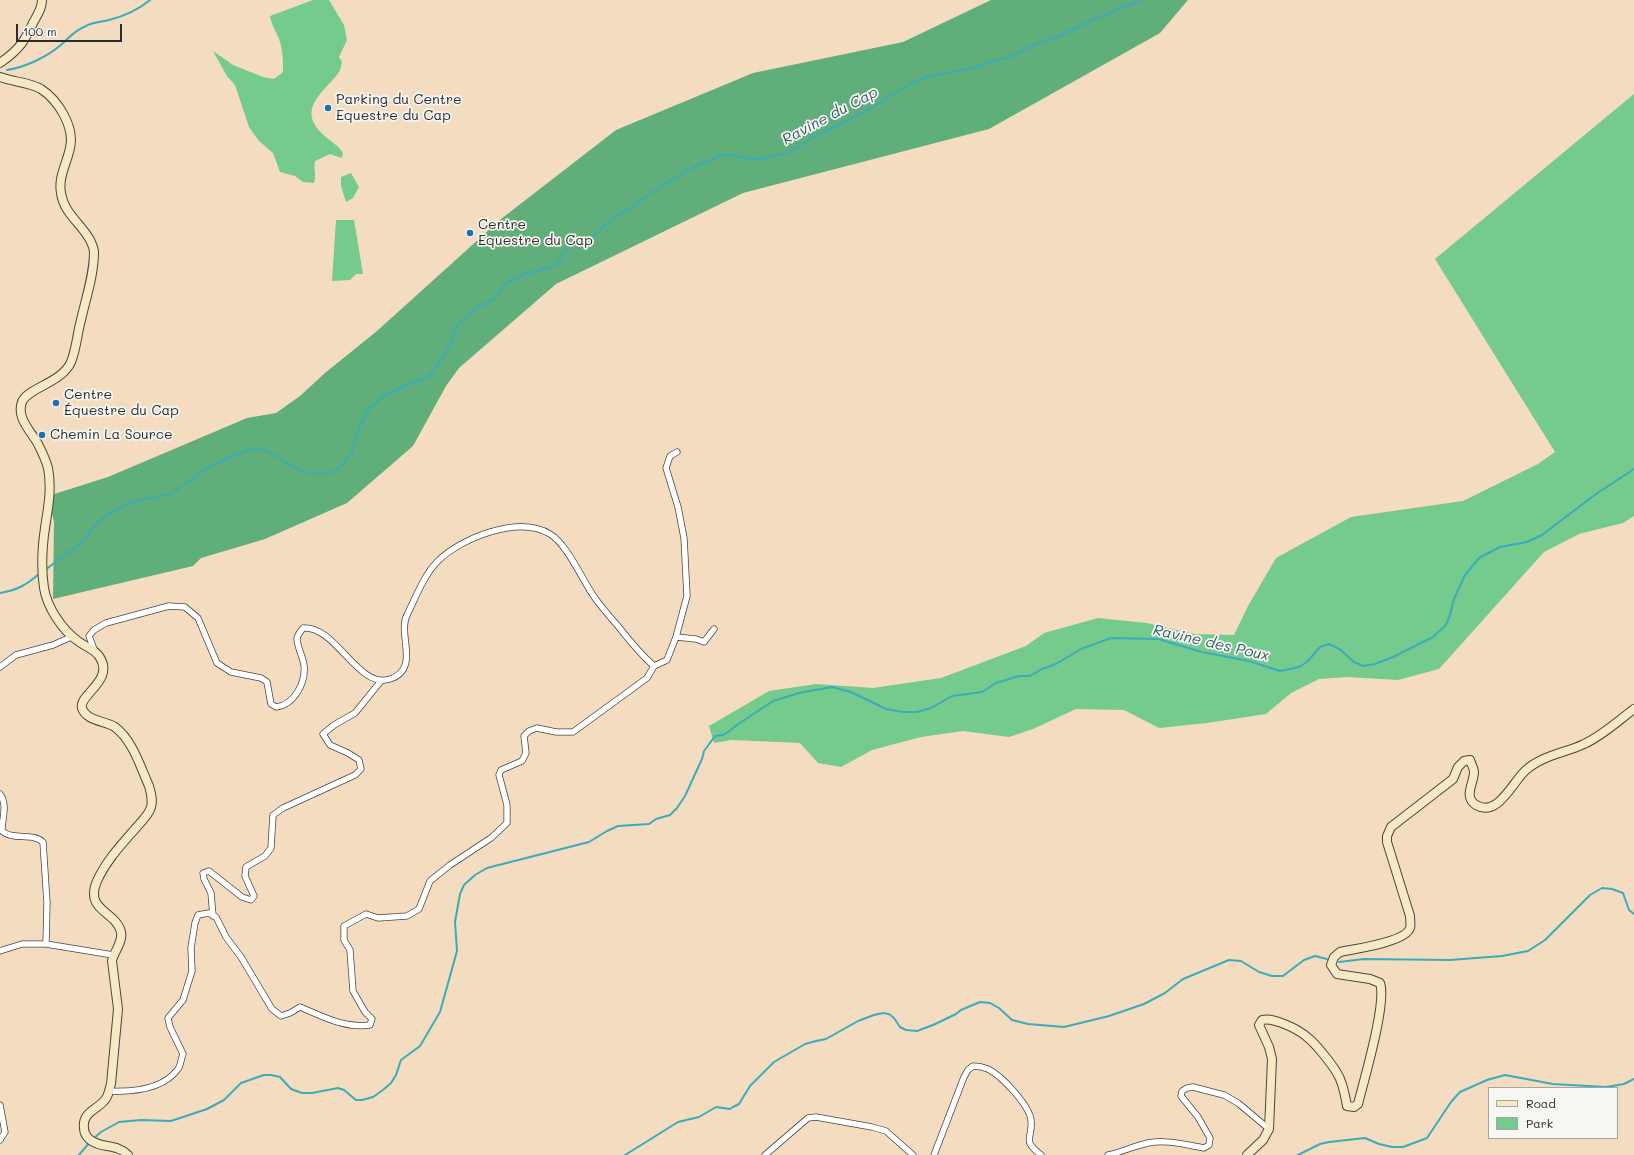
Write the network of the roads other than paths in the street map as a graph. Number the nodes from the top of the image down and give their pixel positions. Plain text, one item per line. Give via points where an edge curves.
1 (42, 0) edge
2 (0, 63) edge
3 (0, 77) edge
4 (677, 452) dead end
5 (714, 628) dead end
6 (71, 637) junction
7 (676, 637) junction
8 (95, 652) junction
9 (654, 666) junction
10 (0, 667) edge
11 (381, 681) junction
12 (1634, 710) edge
13 (0, 794) edge
14 (214, 916) junction
15 (46, 944) junction
16 (0, 951) edge
17 (113, 955) junction
18 (109, 1091) junction
19 (0, 1106) edge
20 (1269, 1129) junction
21 (0, 1140) edge
22 (128, 1155) edge
23 (765, 1155) edge
24 (913, 1155) edge
25 (934, 1155) edge
26 (1041, 1155) edge
27 (1108, 1155) edge
28 (1248, 1155) edge

1 - 2 main road via 41,8 25,41
3 - 6 main road via 41,89 61,109 68,123 72,141 62,173 61,194 67,210 90,239 94,251 71,362 58,377 28,394 22,402 23,421 38,444 50,481 42,548 43,577 48,604
4 - 7 street via 670,456 666,468 684,538 687,596
5 - 7 street via 704,642
6 - 8 main road
6 - 10 street via 53,645 16,655
7 - 9 street via 667,660
8 - 11 street via 89,636 94,630 106,623 169,606 185,608 198,618 217,663 231,672 261,678 267,682 271,704 276,707 282,706 294,696 304,680 304,665 297,639 304,628 311,627 318,631 371,678
8 - 17 main road via 102,663 101,676 93,691 84,698 82,708 86,714 112,726 124,735 152,794 150,810 108,860 95,886 94,900 121,931 121,939
9 - 11 street via 643,657 595,598 561,543 542,529 526,527 487,533 468,540 450,550 436,563 406,617 404,629 407,654 403,670 391,679
9 - 14 street via 647,678 573,732 537,728 524,736 526,754 522,761 501,770 499,775 507,805 507,823 491,838 430,881 419,909 407,916 378,918 366,914 344,926 344,940 350,950 352,991 372,1019 370,1025 348,1025 300,1007 281,1016 272,1009 242,957
11 - 14 street via 355,713 323,734 330,745 359,760 361,769 355,775 273,815 270,848 265,856 246,867 245,876 254,896 251,900 242,897 209,871 203,873 211,893
12 - 20 main road via 1590,742 1537,762 1525,770 1499,802 1488,806 1480,807 1470,800 1474,771 1470,760 1464,761 1453,779 1391,827 1387,842 1410,916 1410,928 1397,939 1340,952 1334,957 1331,965 1337,974 1370,979 1380,983 1382,990 1378,1022 1358,1104 1354,1107 1347,1106 1338,1074 1308,1037 1297,1029 1273,1020 1262,1020 1259,1025 1272,1059
13 - 15 street via 3,798 2,831 6,834 38,838 43,842 47,903
14 - 18 street via 209,913 198,915 191,948 192,971 183,1000 168,1018 183,1054 179,1068 166,1080 152,1087 121,1092
15 - 16 street via 22,944
15 - 17 street
17 - 18 main road via 112,966 118,1009
18 - 22 main road via 105,1100 84,1120 84,1134 92,1141 113,1146
19 - 21 street via 6,1132
20 - 27 street via 1238,1103 1224,1095 1193,1087 1182,1091 1181,1096 1210,1138 1209,1145 1204,1148 1173,1142 1157,1142
20 - 28 main road via 1263,1140
23 - 24 street via 808,1118 816,1117 872,1126 886,1131
25 - 26 street via 964,1077 973,1066 989,1070 1020,1098 1031,1120 1028,1143

